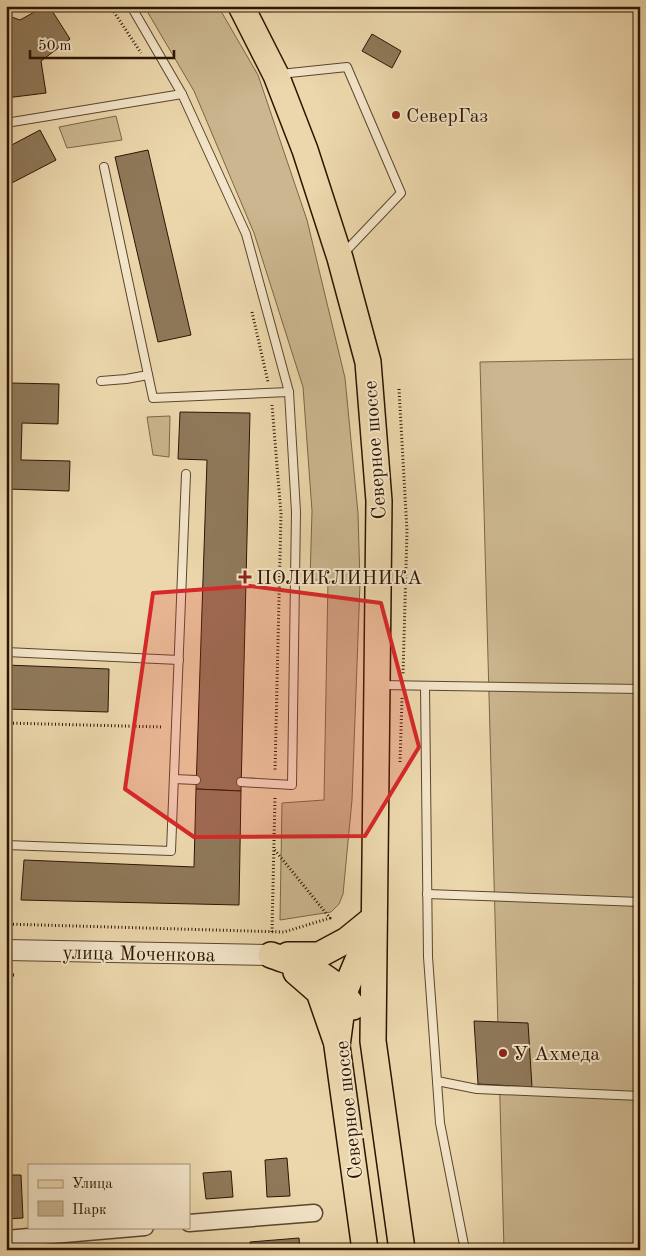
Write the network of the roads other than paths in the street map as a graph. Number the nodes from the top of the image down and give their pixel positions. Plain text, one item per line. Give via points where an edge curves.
1 (131, 6) edge
2 (241, 6) edge
3 (276, 75) junction
4 (182, 94) junction
5 (6, 123) edge
6 (104, 166) dead end
7 (340, 258) junction
8 (148, 374) junction
9 (101, 381) dead end
10 (289, 392) junction
11 (186, 474) dead end
12 (6, 652) edge
13 (179, 660) junction
14 (390, 685) junction
15 (425, 686) junction
16 (640, 689) edge
17 (174, 779) junction
18 (196, 780) dead end
19 (241, 782) dead end
20 (6, 845) edge
21 (427, 894) junction
22 (640, 902) edge
23 (376, 917) junction
24 (272, 943) junction
25 (6, 950) edge
26 (344, 993) junction
27 (374, 1041) junction
28 (337, 1046) junction
29 (437, 1081) junction
30 (640, 1096) edge
31 (314, 1213) dead end
32 (190, 1224) edge
33 (133, 1228) edge
34 (6, 1239) edge
35 (365, 1250) edge
36 (402, 1250) edge
37 (465, 1250) edge

1 - 4 lane
2 - 3 main road, Северное шоссе
3 - 7 main road, Северное шоссе via 305,150
3 - 7 lane via 347,67 401,193
4 - 5 lane
4 - 10 lane via 246,234
6 - 8 lane
7 - 14 main road, Северное шоссе via 368,362
8 - 9 lane
8 - 10 lane via 153,398
10 - 19 lane via 296,512 292,785
11 - 13 lane
12 - 13 lane
13 - 17 lane
14 - 15 lane
14 - 23 main road, Северное шоссе via 376,778
15 - 16 lane
15 - 21 lane
17 - 18 lane
17 - 20 lane via 171,851
21 - 22 lane
21 - 29 lane
23 - 24 main road via 347,940 319,955
23 - 26 main road, Северное шоссе
23 - 27 main road, Северное шоссе
24 - 25 street, улица Моченкова
24 - 26 main road via 318,971
24 - 28 main road via 296,972 319,992
26 - 27 main road
26 - 28 main road, Северное шоссе
27 - 36 main road, Северное шоссе
28 - 35 main road, Северное шоссе
29 - 30 lane via 477,1089
29 - 37 lane via 440,1123
31 - 32 street
33 - 34 street

